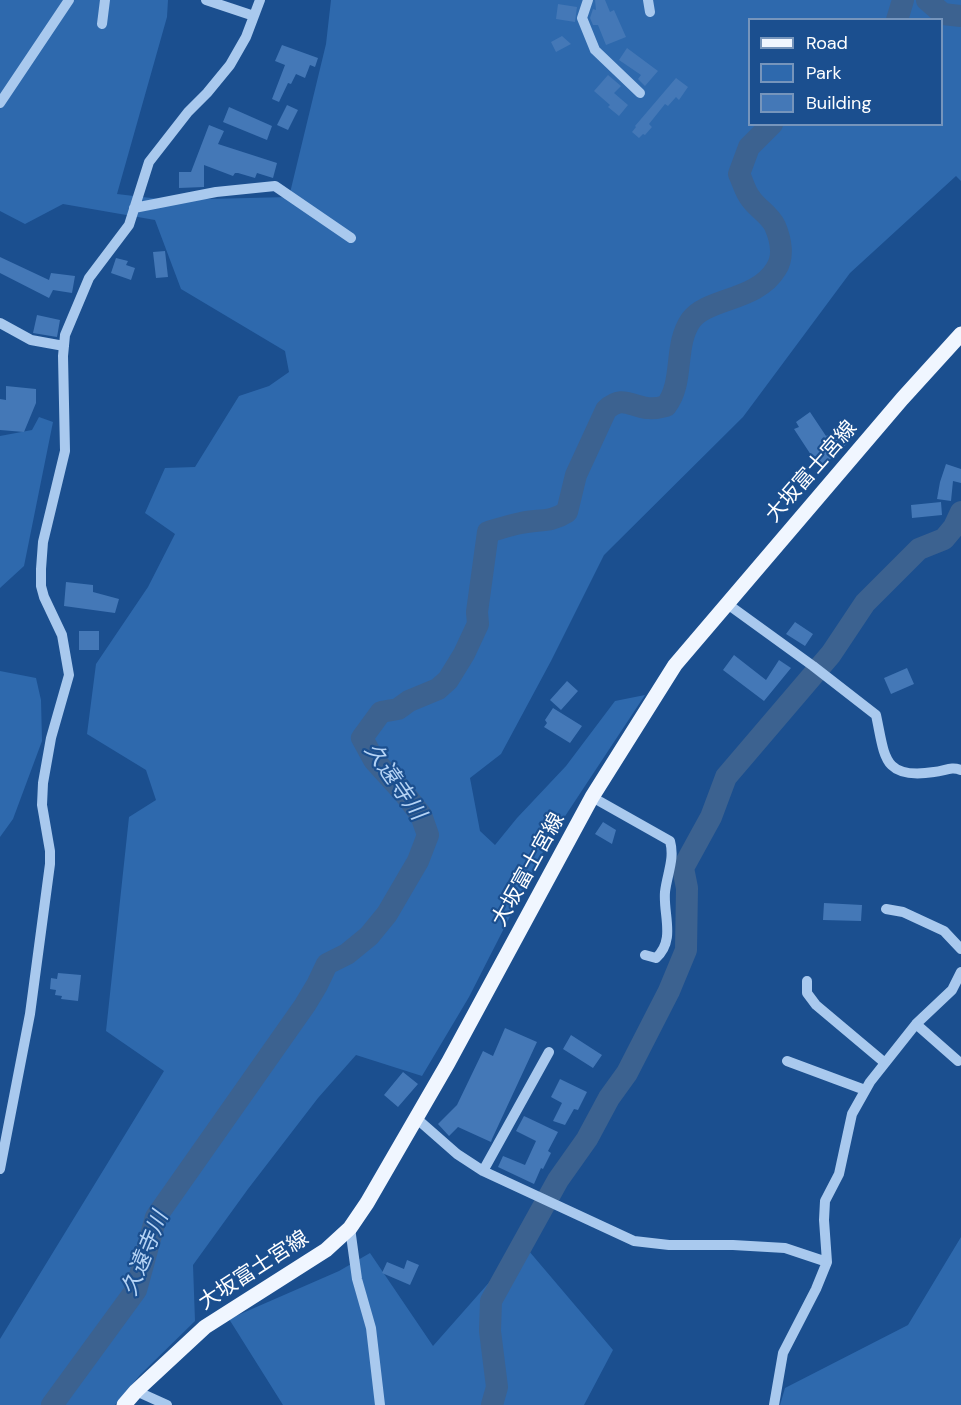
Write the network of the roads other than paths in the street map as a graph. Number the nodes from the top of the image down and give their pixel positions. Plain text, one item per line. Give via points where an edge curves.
1 (69, 0) edge
2 (105, 0) edge
3 (207, 0) edge
4 (261, 0) edge
5 (588, 0) edge
6 (254, 16) junction
7 (102, 24) dead end
8 (640, 93) dead end
9 (0, 103) edge
10 (134, 208) junction
11 (351, 238) dead end
12 (0, 323) edge
13 (961, 334) edge
14 (64, 346) junction
15 (726, 603) junction
16 (961, 770) edge
17 (592, 797) junction
18 (886, 909) dead end
19 (961, 950) edge
20 (645, 955) dead end
21 (961, 972) edge
22 (807, 981) dead end
23 (916, 1024) junction
24 (549, 1052) dead end
25 (787, 1061) dead end
26 (958, 1061) dead end
27 (885, 1062) junction
28 (865, 1090) junction
29 (417, 1118) junction
30 (0, 1169) edge
31 (483, 1172) junction
32 (350, 1228) junction
33 (827, 1262) junction
34 (136, 1391) junction
35 (124, 1405) edge
36 (167, 1405) edge
37 (380, 1405) edge
38 (774, 1405) edge

1 - 9 street
2 - 7 street
3 - 6 street
4 - 6 street
5 - 8 street via 582,18 595,50
6 - 10 street via 230,64 149,162
10 - 11 street via 216,192 275,186
10 - 14 street via 129,225 89,278
12 - 14 street via 31,340
13 - 15 main road, 大坂富士宮線
14 - 30 street via 64,451 43,543 41,586 62,635 69,675 43,783 50,864 30,1014
15 - 16 street via 876,716 885,757 891,766 912,774 954,767
15 - 17 main road, 大坂富士宮線 via 675,665
17 - 20 street via 670,841 673,853 665,892 667,938 656,958
17 - 29 main road, 大坂富士宮線
18 - 19 street via 903,912 944,931
21 - 23 street via 952,990
22 - 27 street via 807,993 816,1005
23 - 26 street
23 - 27 street
24 - 31 street
25 - 28 street
27 - 28 street
28 - 33 street via 852,1114 840,1174 825,1201
29 - 31 street
29 - 32 main road, 大坂富士宮線
31 - 33 street via 634,1241 785,1248
32 - 34 main road, 大坂富士宮線 via 326,1250 205,1327
32 - 37 street via 357,1279 371,1328
33 - 38 street via 783,1353
34 - 35 main road, 大坂富士宮線
34 - 36 street

